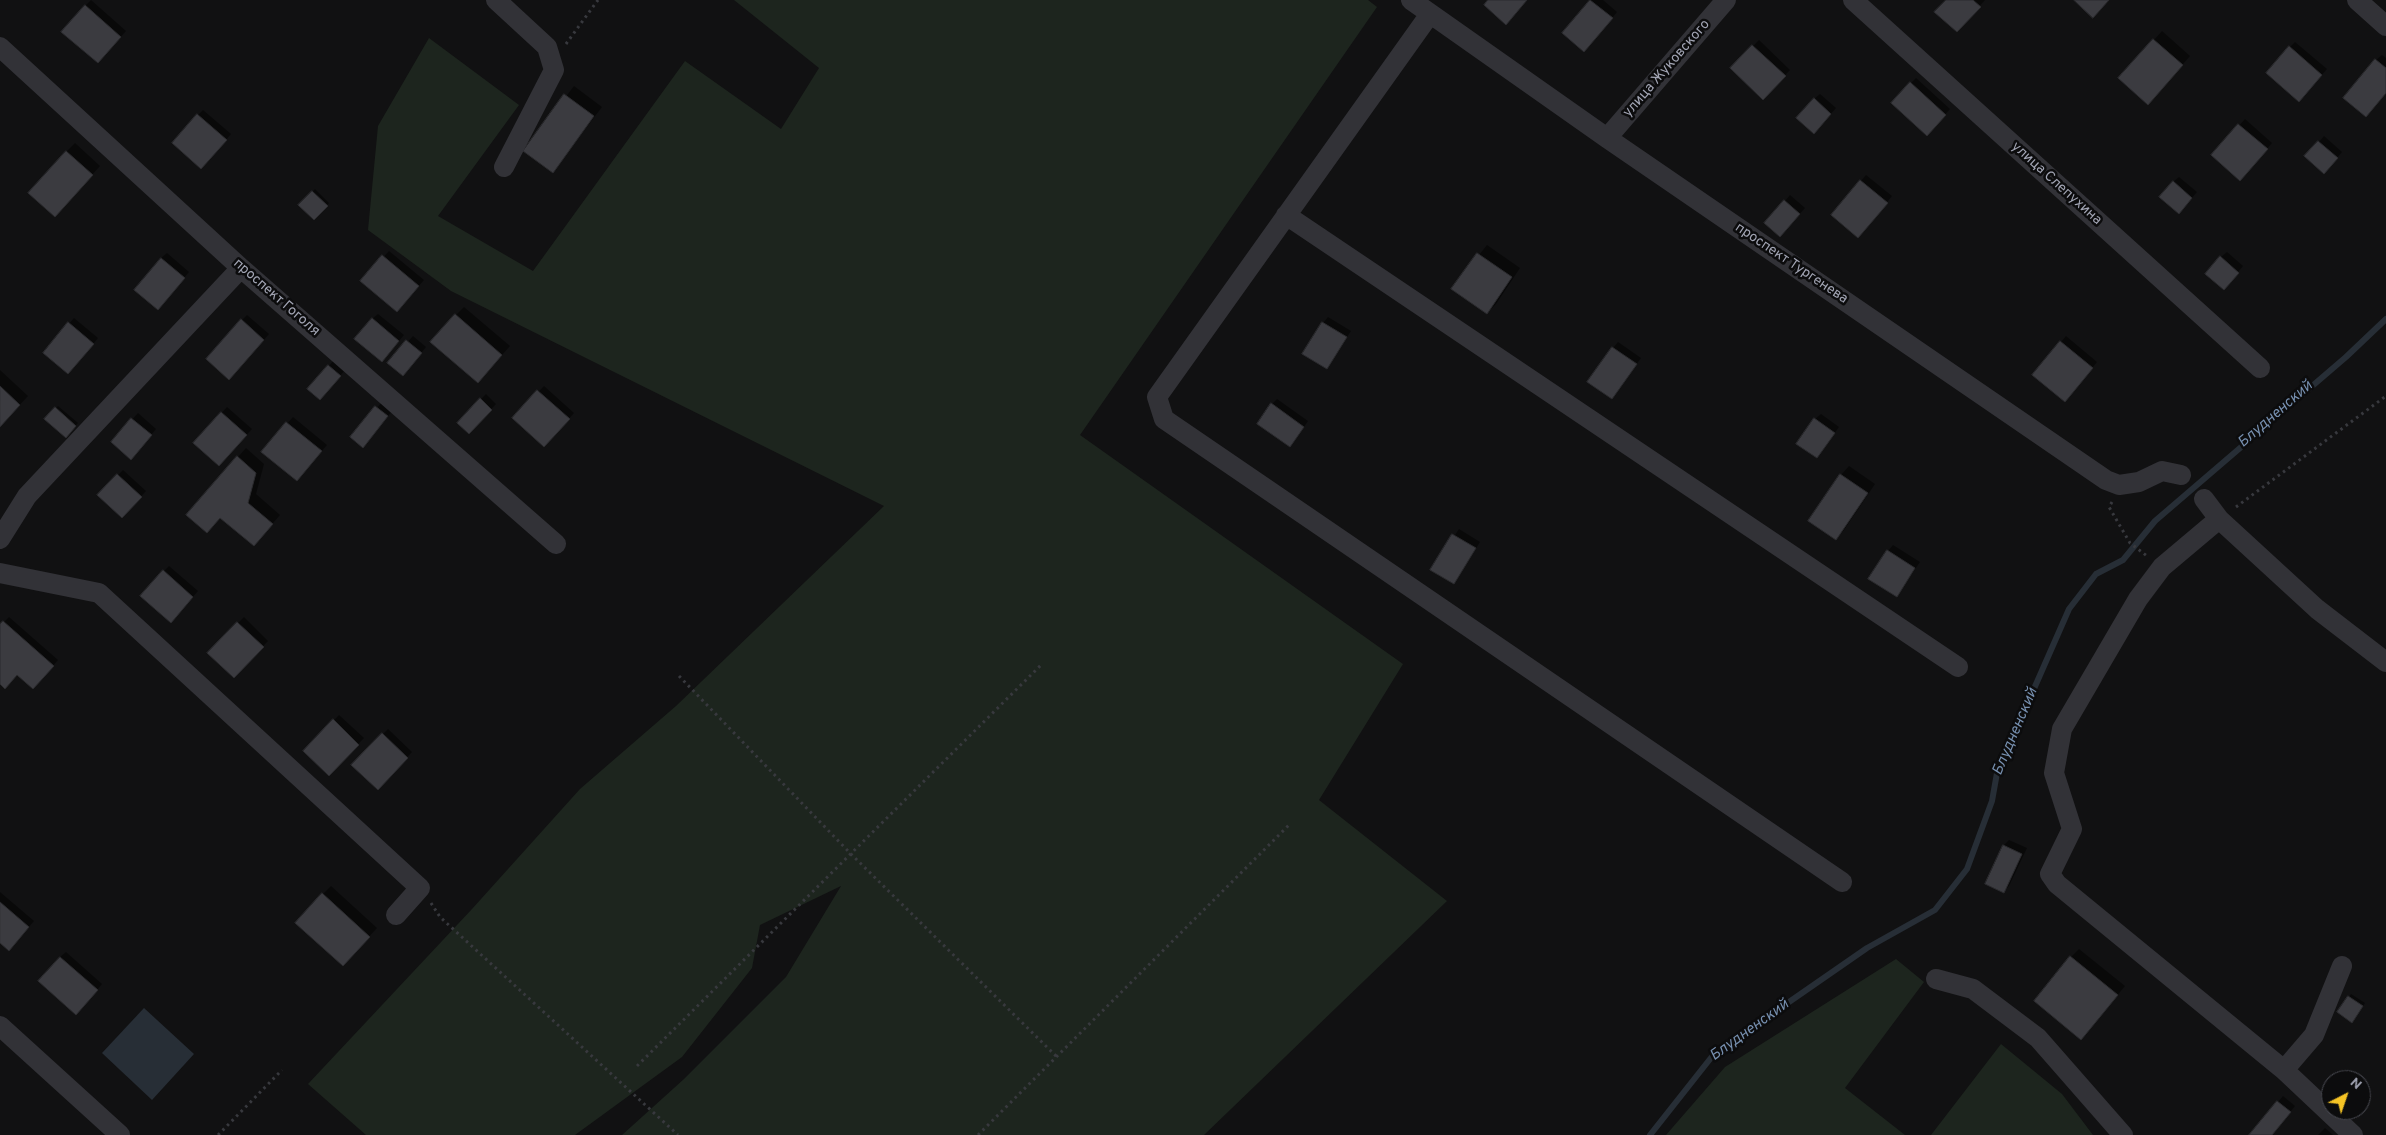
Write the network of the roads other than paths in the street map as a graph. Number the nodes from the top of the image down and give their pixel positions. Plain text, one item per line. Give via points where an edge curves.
1 (496, 0) edge
2 (1411, 0) edge
3 (1726, 0) edge
4 (1853, 0) edge
5 (2357, 0) edge
6 (1430, 14) junction
7 (2386, 26) edge
8 (0, 47) edge
9 (1607, 138) junction
10 (504, 167) dead end
11 (1286, 216) junction
12 (241, 268) junction
13 (2260, 368) dead end
14 (2181, 475) dead end
15 (2204, 499) dead end
16 (2219, 519) junction
17 (0, 539) edge
18 (556, 544) dead end
19 (0, 573) edge
20 (2386, 662) edge
21 (1958, 667) dead end
22 (1842, 882) dead end
23 (396, 915) dead end
24 (2342, 966) dead end
25 (1936, 979) dead end
26 (0, 1026) edge
27 (2284, 1070) junction
28 (120, 1135) edge
29 (2123, 1135) edge
30 (2353, 1135) edge

1 - 10 street via 547,47 554,70
2 - 6 street, проспект Тургенева
3 - 9 street, улица Жуковского
4 - 13 street, улица Слепухина
5 - 7 street
6 - 9 street, проспект Тургенева
6 - 11 street
8 - 12 street, проспект Гоголя
9 - 14 street, проспект Тургенева via 2100,476 2119,486 2139,482 2162,471
11 - 21 street
11 - 22 street via 1157,397 1164,419
12 - 17 street via 27,496
12 - 18 street, проспект Гоголя
15 - 16 street
16 - 20 street via 2317,609
16 - 27 street via 2162,567 2138,599 2062,729 2054,773 2072,829 2050,874 2138,952
19 - 23 street via 99,593 420,888
24 - 27 street via 2314,1035
25 - 29 street via 1973,989 2038,1038
26 - 28 street
27 - 30 street

